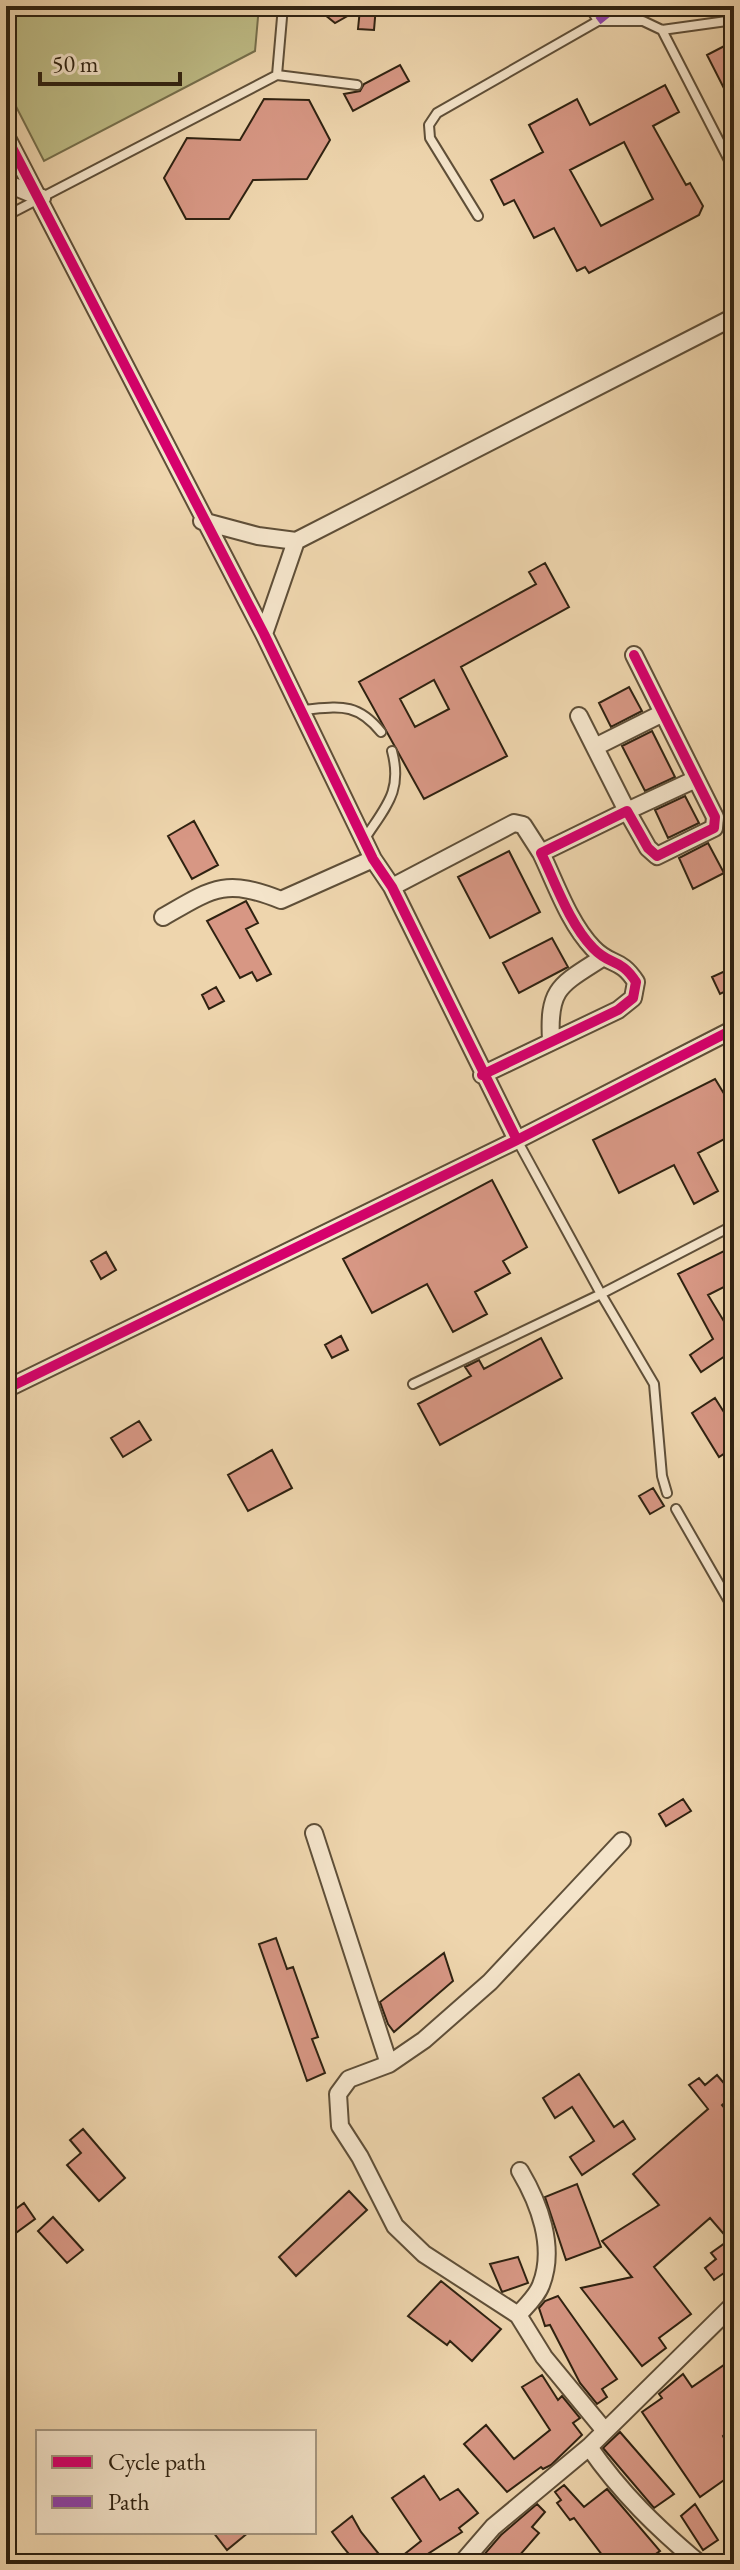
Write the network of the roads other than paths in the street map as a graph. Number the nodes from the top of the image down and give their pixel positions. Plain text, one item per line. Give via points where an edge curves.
1 (283, 6) edge
2 (589, 6) edge
3 (734, 20) edge
4 (598, 21) junction
5 (662, 30) junction
6 (277, 75) junction
7 (357, 85) dead end
8 (6, 136) edge
9 (734, 170) edge
10 (6, 183) edge
11 (42, 198) junction
12 (6, 216) edge
13 (478, 216) dead end
14 (734, 317) edge
15 (202, 521) junction
16 (296, 541) junction
17 (264, 634) junction
18 (634, 655) dead end
19 (300, 711) junction
20 (663, 713) junction
21 (579, 716) dead end
22 (381, 732) dead end
23 (595, 747) junction
24 (392, 751) dead end
25 (696, 779) junction
26 (627, 811) junction
27 (364, 840) junction
28 (541, 853) junction
29 (373, 859) junction
30 (392, 887) junction
31 (163, 917) dead end
32 (602, 958) junction
33 (734, 1029) edge
34 (551, 1040) junction
35 (482, 1075) junction
36 (517, 1140) junction
37 (734, 1225) edge
38 (601, 1294) junction
39 (413, 1384) dead end
40 (6, 1389) edge
41 (667, 1493) dead end
42 (676, 1509) dead end
43 (734, 1610) edge
44 (314, 1833) dead end
45 (622, 1841) dead end
46 (389, 2064) junction
47 (520, 2171) dead end
48 (734, 2304) edge
49 (518, 2315) junction
50 (605, 2431) junction
51 (589, 2447) junction
52 (461, 2564) edge
53 (700, 2564) edge

1 - 6 lane
2 - 4 lane
3 - 5 lane
4 - 5 lane via 643,21
4 - 13 lane via 437,113 429,125 430,138
5 - 9 lane
6 - 7 lane
6 - 11 lane
8 - 11 street
10 - 11 street
11 - 12 lane
11 - 15 street
14 - 16 street
15 - 16 street
15 - 17 street
16 - 17 street
17 - 19 street
18 - 20 street
19 - 22 lane via 360,710
19 - 27 street
20 - 23 street
20 - 25 street
21 - 23 street
23 - 26 street
24 - 27 lane via 398,774 394,792
25 - 26 street
25 - 26 street via 715,817 714,828 667,853 657,856 648,848
26 - 28 street
27 - 29 street
28 - 30 street via 523,825 514,823
28 - 32 street via 573,920
29 - 30 street
29 - 31 street via 281,900 227,886
30 - 35 street
32 - 34 street via 552,996
32 - 34 street via 626,966 636,982 633,998
33 - 36 street
34 - 35 street
35 - 36 street
36 - 38 lane
36 - 40 street
37 - 38 lane
38 - 39 lane
38 - 41 lane via 654,1384
42 - 43 lane
44 - 46 street
45 - 46 street via 490,1982
46 - 49 street via 341,2087 340,2126 395,2226 424,2254
47 - 49 street via 544,2224 546,2261 541,2286
48 - 50 street
49 - 50 street via 544,2357
50 - 51 street
51 - 52 street via 529,2494
51 - 53 street via 643,2516

